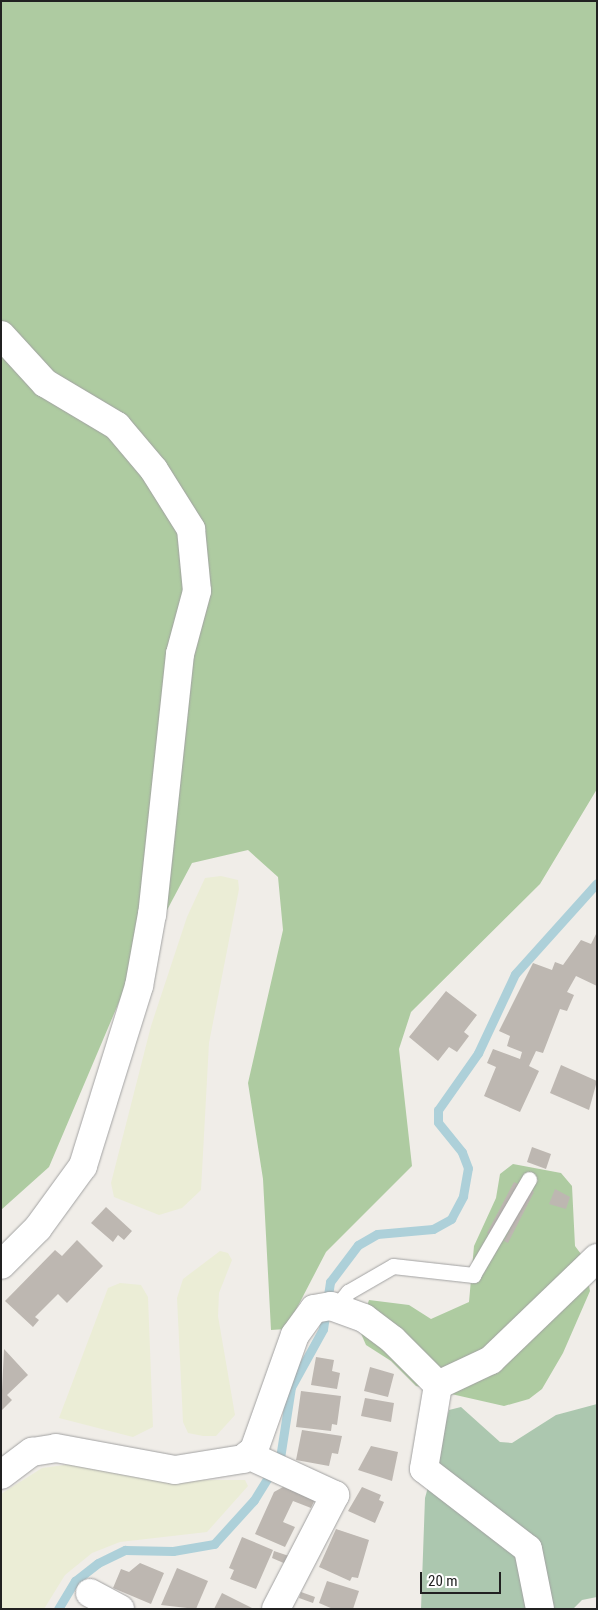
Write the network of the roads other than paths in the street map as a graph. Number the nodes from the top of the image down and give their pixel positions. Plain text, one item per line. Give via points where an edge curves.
1 (1, 334) edge
2 (529, 1179) dead end
3 (597, 1258) edge
4 (1, 1265) edge
5 (327, 1308) junction
6 (438, 1386) junction
7 (265, 1464) junction
8 (1, 1475) edge
9 (90, 1593) dead end
10 (120, 1609) edge
11 (276, 1609) edge
12 (540, 1609) edge

1 - 4 street via 45,383 118,426 154,470 190,528 197,592 180,654 152,914 139,986 81,1170 38,1228
2 - 5 lane via 473,1276 393,1266
3 - 6 street via 491,1360
5 - 6 street via 364,1318 393,1340
5 - 7 street via 295,1335 254,1450
6 - 12 street via 424,1470 528,1549
7 - 8 street via 176,1470 56,1448 32,1452
7 - 11 street via 335,1495
9 - 10 street

